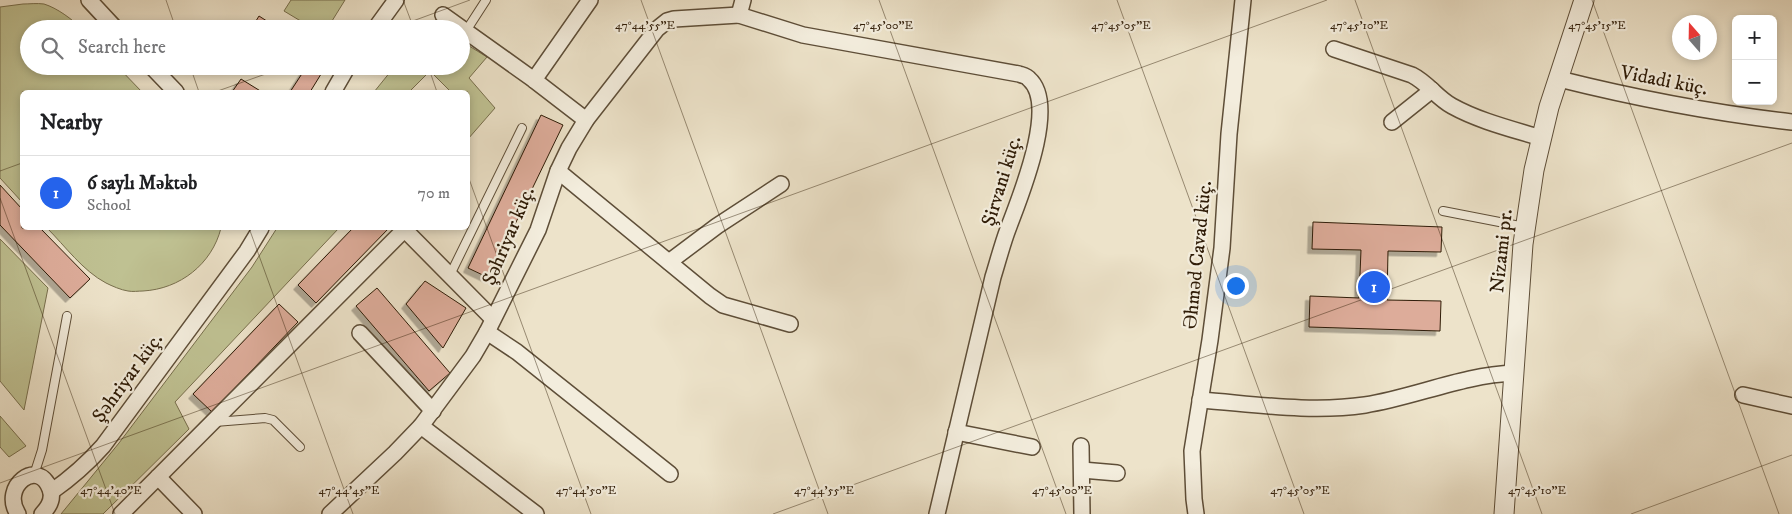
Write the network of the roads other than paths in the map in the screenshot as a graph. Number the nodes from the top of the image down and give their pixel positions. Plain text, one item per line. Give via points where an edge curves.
1 (89, 0) edge
2 (396, 0) edge
3 (486, 0) edge
4 (590, 0) edge
5 (1243, 0) edge
6 (1584, 0) edge
7 (741, 7) edge
8 (443, 15) dead end
9 (108, 20) edge
10 (382, 20) edge
11 (450, 20) edge
12 (470, 25) edge
13 (470, 34) edge
14 (1334, 49) dead end
15 (160, 75) edge
16 (343, 75) edge
17 (1559, 78) junction
18 (534, 80) junction
19 (174, 90) edge
20 (334, 90) edge
21 (1432, 90) junction
22 (586, 120) junction
23 (1392, 122) dead end
24 (1792, 122) edge
25 (522, 128) dead end
26 (1541, 138) junction
27 (558, 170) junction
28 (781, 184) dead end
29 (1443, 211) dead end
30 (1525, 227) junction
31 (259, 230) edge
32 (403, 230) edge
33 (407, 230) edge
34 (669, 262) junction
35 (450, 275) junction
36 (67, 316) dead end
37 (790, 324) dead end
38 (490, 326) junction
39 (360, 332) dead end
40 (1514, 373) junction
41 (1743, 395) dead end
42 (1200, 400) junction
43 (1792, 406) edge
44 (433, 411) junction
45 (213, 422) junction
46 (421, 426) junction
47 (956, 432) junction
48 (1081, 446) dead end
49 (300, 447) dead end
50 (1032, 447) dead end
51 (1082, 470) junction
52 (1117, 473) dead end
53 (670, 474) dead end
54 (34, 475) junction
55 (158, 477) junction
56 (4, 491) edge
57 (51, 492) junction
58 (18, 514) edge
59 (42, 514) edge
60 (121, 514) edge
61 (194, 514) edge
62 (330, 514) edge
63 (536, 514) edge
64 (936, 514) edge
65 (1082, 514) edge
66 (1196, 514) edge
67 (1504, 514) edge

1 - 9 street
2 - 10 street
3 - 12 lane
4 - 18 street
5 - 42 street, Əhməd Cavad küç. via 1228,134 1222,248
6 - 17 street, Nizami pr.
7 - 22 street, Şəhriyar küç. via 674,19 661,25
7 - 47 street, Şirvani küç. via 804,35 1019,74 1029,78 1035,86 1039,98 1039,125 1035,152 993,277
8 - 11 street
13 - 18 street
14 - 21 street via 1412,75
15 - 19 street
16 - 20 street
17 - 24 street, Vidadi küç. via 1630,96
17 - 26 street, Nizami pr.
18 - 22 street
21 - 23 street
21 - 26 street via 1452,107
22 - 27 street, Şəhriyar küç.
25 - 35 lane
26 - 30 street, Nizami pr.
27 - 34 street
27 - 38 street, Şəhriyar küç. via 538,230
28 - 34 street
29 - 30 lane
30 - 40 street, Nizami pr.
31 - 57 street, Şəhriyar küç. via 247,251 103,446 84,467
32 - 45 street
33 - 35 street
34 - 37 street via 723,305
35 - 38 street
36 - 54 lane via 42,450
38 - 44 street, Şəhriyar küç. via 473,356
38 - 53 street via 517,352
39 - 44 street
40 - 42 street via 1472,378 1362,406 1303,407
40 - 67 street, Nizami pr.
41 - 43 street
42 - 66 street, Əhməd Cavad küç. via 1192,451
44 - 46 street, Şəhriyar küç.
45 - 49 lane via 273,420
45 - 55 street
46 - 62 street, Şəhriyar küç.
46 - 63 street
47 - 50 street
47 - 64 street, Şirvani küç.
48 - 51 street
51 - 52 street
51 - 65 street
54 - 56 street via 18,479
54 - 57 street via 48,484
55 - 60 street
55 - 61 street
56 - 58 street via 12,509
57 - 59 street via 48,508

